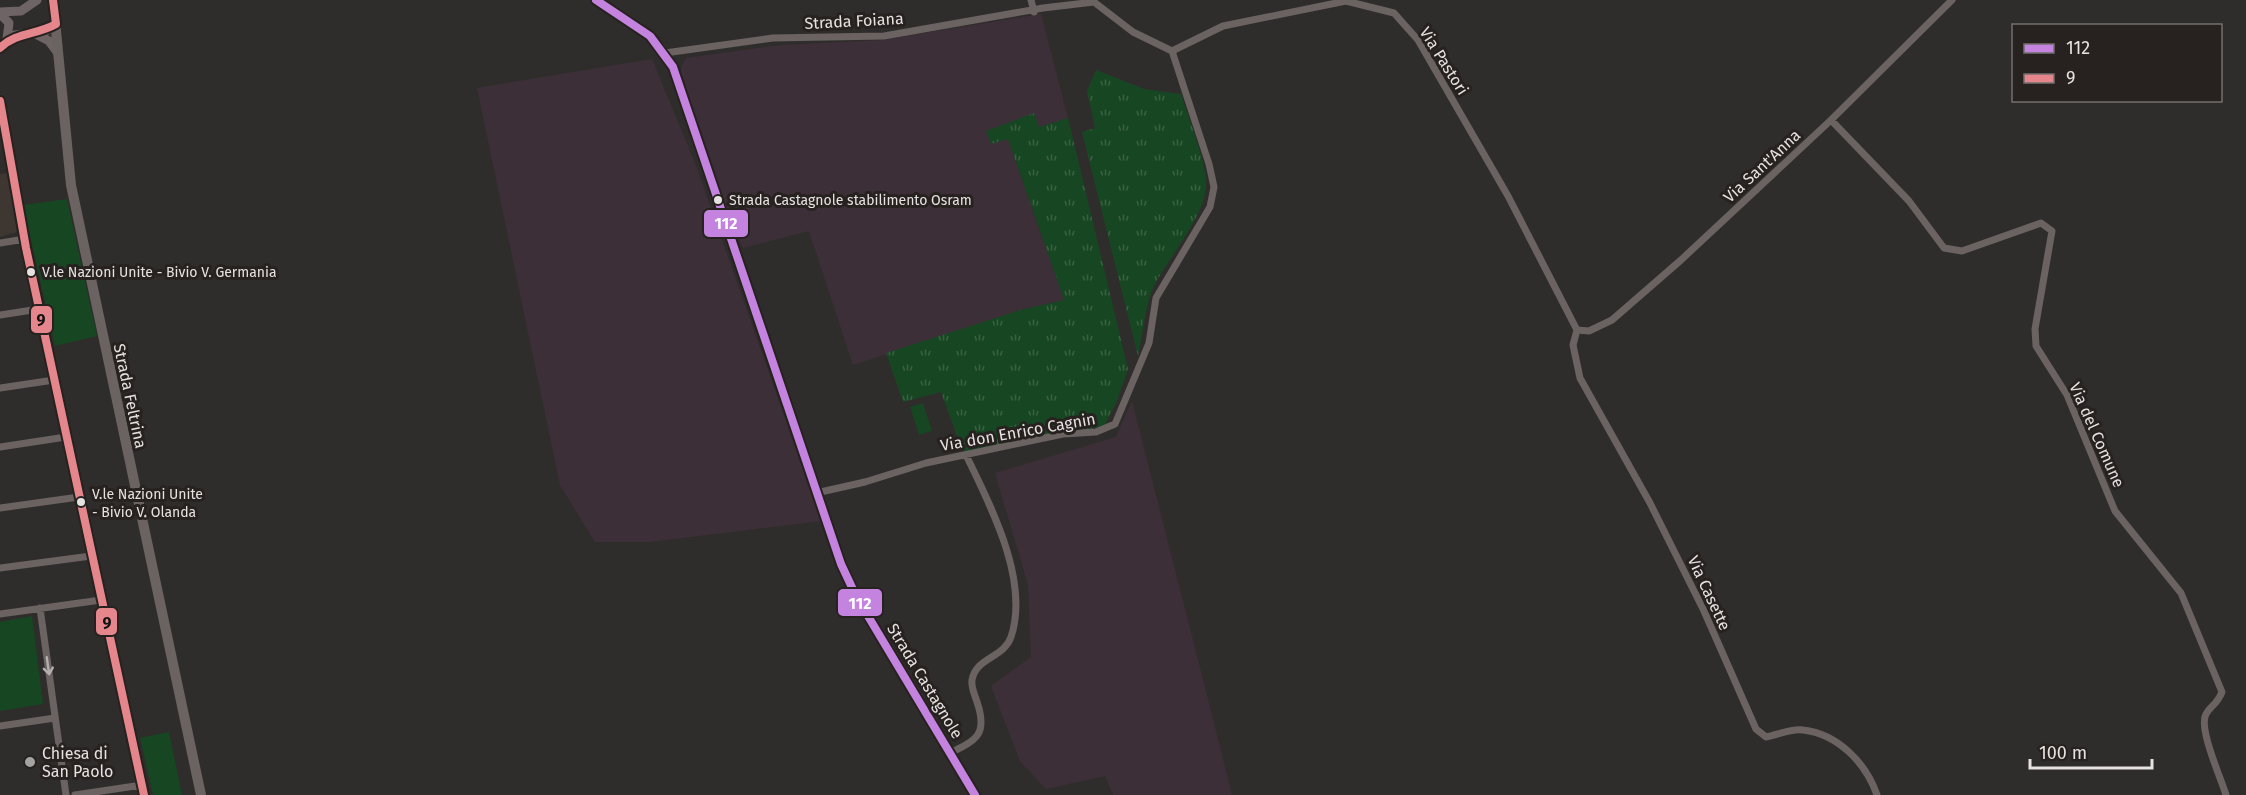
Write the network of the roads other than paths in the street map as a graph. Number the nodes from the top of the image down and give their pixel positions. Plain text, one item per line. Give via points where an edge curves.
1 (37, 0) edge
2 (53, 0) edge
3 (596, 0) edge
4 (1031, 0) edge
5 (1346, 0) edge
6 (1952, 0) edge
7 (1093, 1) edge
8 (1034, 12) junction
9 (0, 13) edge
10 (56, 24) junction
11 (33, 33) junction
12 (3, 44) edge
13 (1172, 51) junction
14 (58, 53) junction
15 (665, 53) junction
16 (0, 101) edge
17 (1831, 120) junction
18 (25, 239) junction
19 (0, 243) edge
20 (39, 309) junction
21 (0, 315) edge
22 (1577, 330) junction
23 (54, 380) junction
24 (0, 388) edge
25 (66, 437) junction
26 (0, 447) edge
27 (966, 455) junction
28 (816, 493) junction
29 (79, 496) junction
30 (0, 508) edge
31 (92, 556) junction
32 (0, 568) edge
33 (101, 600) junction
34 (41, 608) junction
35 (0, 614) edge
36 (56, 718) junction
37 (0, 726) edge
38 (950, 753) junction
39 (142, 785) junction
40 (66, 795) edge
41 (75, 795) edge
42 (144, 795) edge
43 (201, 795) edge
44 (975, 795) edge
45 (1877, 795) edge
46 (2226, 795) edge

1 - 9 main road via 21,11
2 - 10 main road, Strada Feltrina
3 - 15 main road, Strada Castagnole via 645,32
4 - 8 street
5 - 13 street, Via Pastori via 1223,26
5 - 22 street, Via Pastori via 1394,14 1418,40 1509,196
6 - 17 street, Via Sant'Anna
7 - 8 street, Strada Foiana
7 - 13 street, Strada Foiana via 1133,32
8 - 15 street, Strada Foiana via 884,36 773,38
9 - 12 main road via 9,24
10 - 11 main road
10 - 14 main road, Strada Feltrina
11 - 12 main road via 21,33
11 - 14 main road via 49,41
13 - 27 street, Via don Enrico Cagnin via 1214,187 1210,207 1156,298 1149,344 1115,424 1106,429
14 - 43 main road, Strada Feltrina via 71,185
15 - 28 main road, Strada Castagnole via 682,88
16 - 18 street
17 - 22 street, Via Sant'Anna via 1612,320 1589,331
17 - 46 street, Via del Comune via 1909,201 1944,248 1962,252 2041,223 2052,231 2035,329 2036,346 2067,395 2115,511 2181,593 2222,692 2217,705 2206,712 2203,724
18 - 19 street
18 - 20 street
20 - 21 street
20 - 23 street
22 - 45 street, Via Casette via 1573,345 1580,378 1652,506 1756,729 1766,737 1801,729 1830,737 1855,757
23 - 24 street
23 - 25 street
25 - 26 street
25 - 29 street
27 - 28 street, Via don Enrico Cagnin
27 - 38 street via 1008,550 1014,616 1008,644 979,665 974,675 973,689 982,717 980,733 973,742
28 - 38 main road, Strada Castagnole via 848,581
29 - 30 street
29 - 31 street
31 - 32 street
31 - 33 street
33 - 34 street
33 - 39 street
34 - 35 street
34 -> 36 street
36 - 37 street
36 - 40 street
38 - 44 main road, Strada Castagnole
39 - 41 street
39 - 42 street

